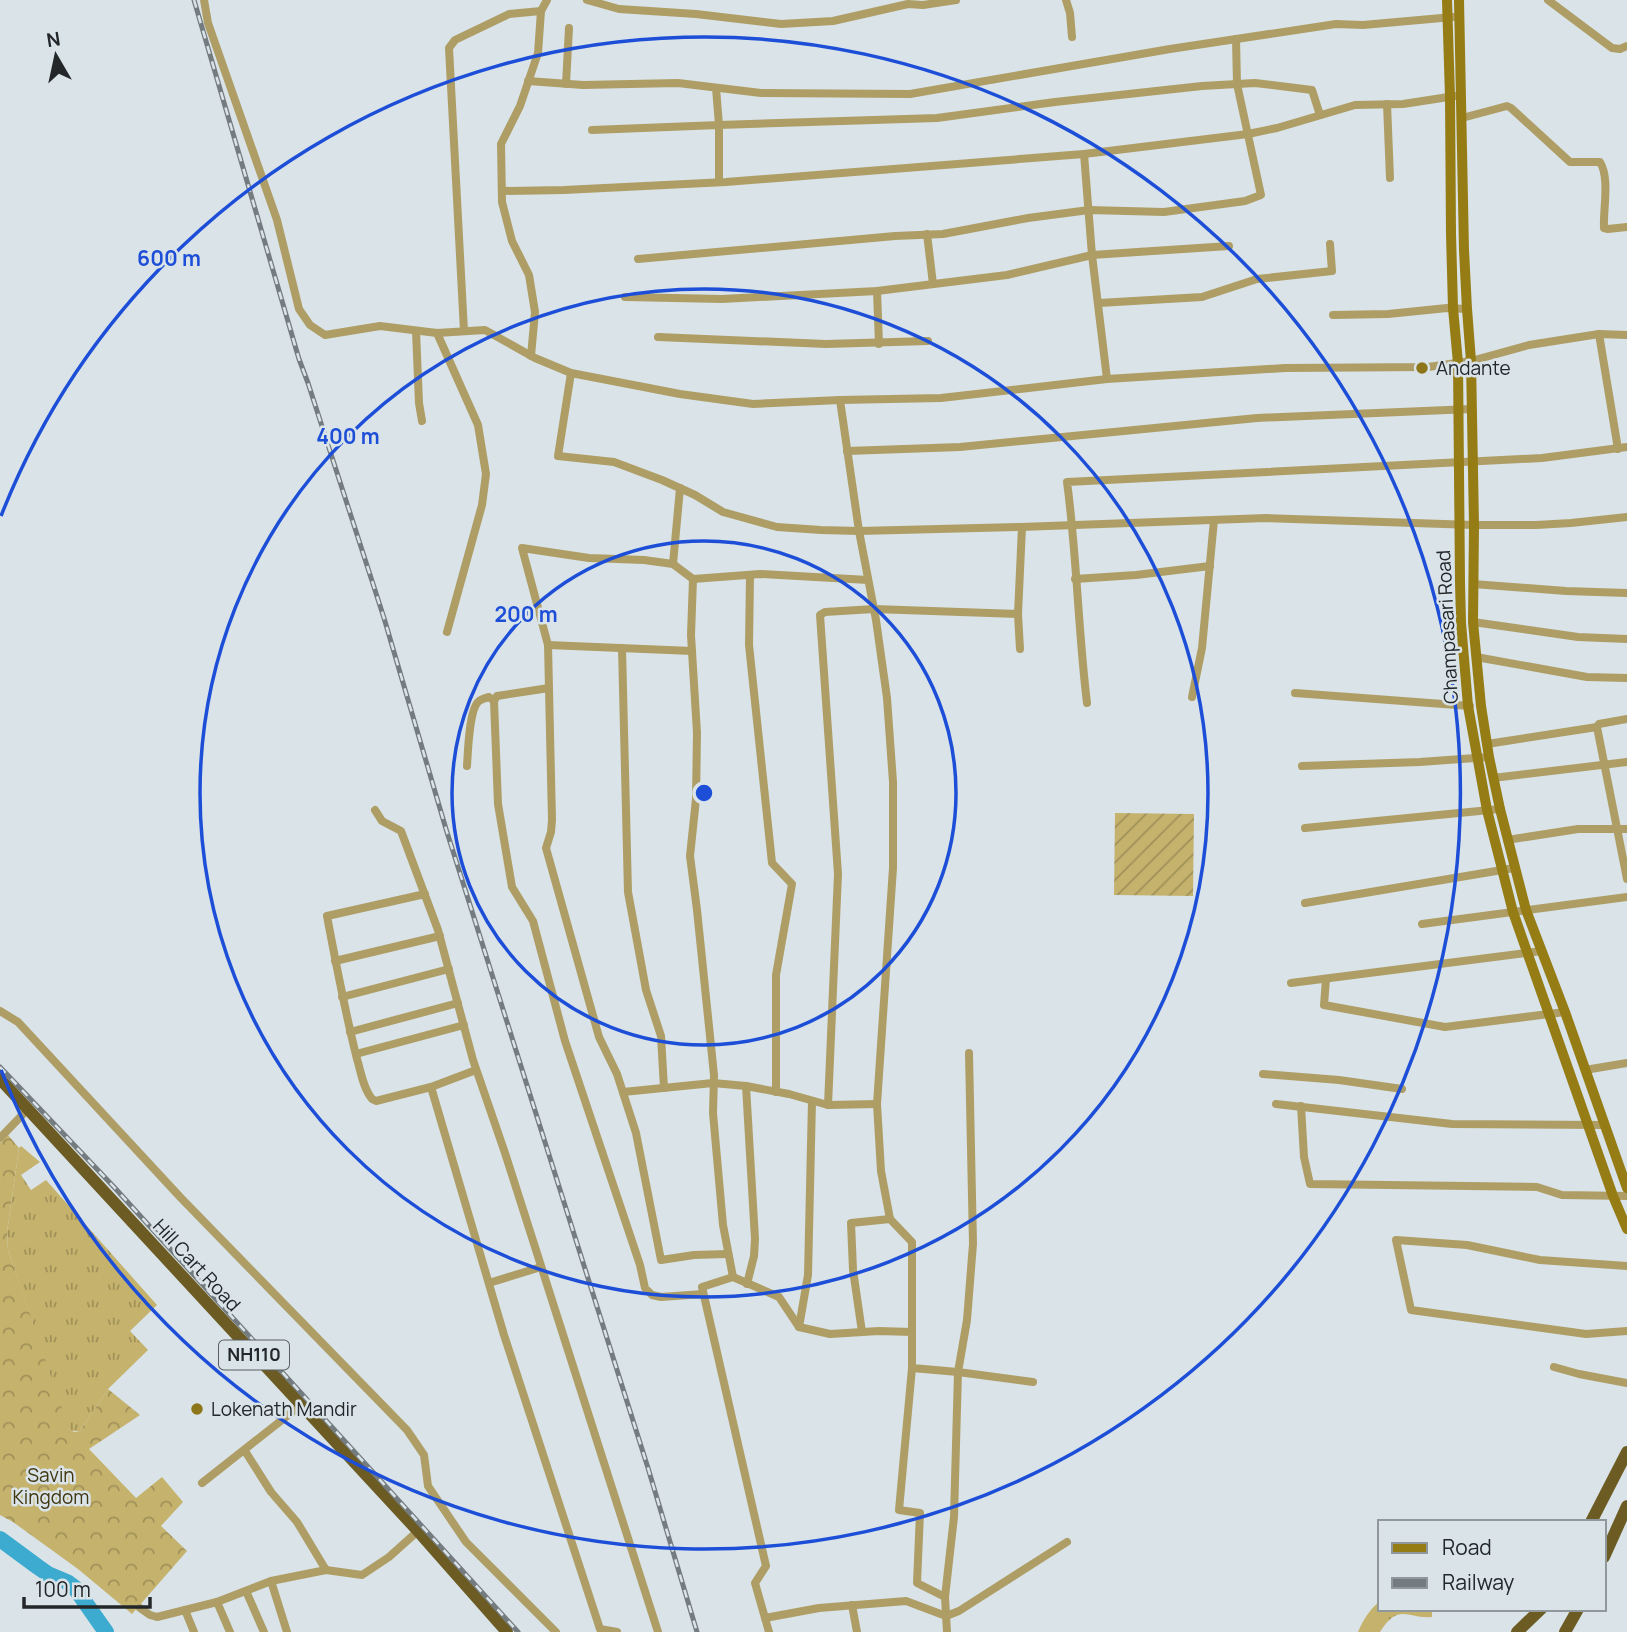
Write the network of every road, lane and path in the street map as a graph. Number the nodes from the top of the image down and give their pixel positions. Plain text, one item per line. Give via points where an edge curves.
1 (204, 0) edge
2 (547, 0) edge
3 (587, 0) edge
4 (956, 0) edge
5 (1066, 0) edge
6 (1447, 0) edge
7 (1459, 0) edge
8 (1548, 0) edge
9 (914, 2) edge
10 (606, 3) edge
11 (541, 11) junction
12 (1461, 16) junction
13 (1447, 17) junction
14 (569, 28) dead end
15 (1072, 37) dead end
16 (1236, 39) junction
17 (1627, 46) edge
18 (528, 81) junction
19 (566, 84) junction
20 (1237, 84) junction
21 (716, 88) junction
22 (1456, 96) junction
23 (1387, 104) junction
24 (1320, 115) junction
25 (1462, 118) junction
26 (719, 125) junction
27 (592, 130) dead end
28 (1248, 134) junction
29 (1084, 154) junction
30 (1390, 178) dead end
31 (719, 182) junction
32 (502, 191) junction
33 (1089, 210) junction
34 (1627, 227) edge
35 (927, 234) junction
36 (1330, 244) dead end
37 (1228, 246) dead end
38 (1092, 255) junction
39 (638, 259) dead end
40 (933, 284) junction
41 (877, 291) junction
42 (625, 297) dead end
43 (1099, 303) junction
44 (1454, 309) junction
45 (1467, 309) junction
46 (1333, 315) dead end
47 (416, 331) junction
48 (464, 331) junction
49 (437, 333) junction
50 (1599, 334) junction
51 (1627, 335) edge
52 (658, 337) dead end
53 (928, 341) dead end
54 (879, 344) junction
55 (531, 356) junction
56 (1471, 361) junction
57 (1458, 363) junction
58 (571, 373) junction
59 (1107, 379) junction
60 (840, 400) junction
61 (1459, 409) junction
62 (1471, 409) junction
63 (422, 421) dead end
64 (1622, 448) edge
65 (847, 451) junction
66 (1472, 462) junction
67 (1460, 463) junction
68 (680, 488) junction
69 (1627, 517) edge
70 (1214, 520) junction
71 (1460, 524) junction
72 (1474, 525) junction
73 (1073, 526) junction
74 (1021, 527) junction
75 (859, 531) junction
76 (673, 564) junction
77 (1210, 566) junction
78 (750, 575) junction
79 (693, 579) junction
80 (1075, 579) junction
81 (868, 580) junction
82 (1473, 584) junction
83 (1627, 593) edge
84 (874, 609) junction
85 (1018, 614) junction
86 (1473, 622) junction
87 (447, 632) dead end
88 (1627, 639) edge
89 (548, 645) junction
90 (622, 648) junction
91 (1020, 649) dead end
92 (692, 651) junction
93 (1476, 657) junction
94 (1627, 677) edge
95 (549, 688) junction
96 (1295, 693) dead end
97 (1192, 697) dead end
98 (494, 701) junction
99 (1087, 703) dead end
100 (1468, 706) junction
101 (1481, 706) junction
102 (1627, 719) edge
103 (1597, 727) junction
104 (1487, 744) junction
105 (1477, 757) junction
106 (1489, 757) junction
107 (1627, 762) edge
108 (467, 765) dead end
109 (1605, 765) junction
110 (1302, 766) dead end
111 (1493, 778) junction
112 (1500, 809) junction
113 (375, 810) dead end
114 (1487, 810) junction
115 (1305, 828) dead end
116 (1627, 829) edge
117 (1617, 830) junction
118 (1507, 840) junction
119 (1514, 868) junction
120 (1502, 870) junction
121 (1627, 879) edge
122 (425, 894) junction
123 (1627, 897) edge
124 (1305, 903) dead end
125 (1526, 910) junction
126 (1513, 912) junction
127 (1422, 924) dead end
128 (440, 936) junction
129 (1542, 951) junction
130 (1527, 953) junction
131 (335, 961) junction
132 (449, 969) junction
133 (1326, 979) junction
134 (1292, 983) dead end
135 (342, 997) junction
136 (458, 1003) junction
137 (0, 1011) edge
138 (1565, 1012) junction
139 (1549, 1014) junction
140 (464, 1025) junction
141 (350, 1032) junction
142 (969, 1053) dead end
143 (356, 1054) junction
144 (1627, 1063) edge
145 (476, 1070) junction
146 (1585, 1070) junction
147 (1263, 1074) dead end
148 (0, 1079) edge
149 (713, 1083) junction
150 (746, 1086) junction
151 (431, 1087) junction
152 (664, 1088) junction
153 (1402, 1089) dead end
154 (623, 1092) junction
155 (776, 1092) junction
156 (812, 1101) junction
157 (877, 1104) junction
158 (1276, 1104) dead end
159 (828, 1105) junction
160 (1301, 1107) junction
161 (28, 1109) junction
162 (1588, 1125) junction
163 (1605, 1125) junction
164 (0, 1138) edge
165 (1627, 1188) edge
166 (1614, 1196) junction
167 (1627, 1196) edge
168 (890, 1219) junction
169 (1627, 1228) edge
170 (727, 1254) junction
171 (1627, 1266) edge
172 (541, 1267) junction
173 (733, 1277) junction
174 (489, 1283) junction
175 (747, 1284) junction
176 (703, 1294) junction
177 (799, 1326) junction
178 (1627, 1331) edge
179 (862, 1332) junction
180 (912, 1332) junction
181 (1554, 1367) dead end
182 (912, 1368) junction
183 (958, 1372) junction
184 (1033, 1381) dead end
185 (1627, 1383) edge
186 (300, 1405) junction
187 (245, 1451) junction
188 (1627, 1452) edge
189 (202, 1483) dead end
190 (1627, 1506) edge
191 (1592, 1520) edge
192 (418, 1531) junction
193 (1067, 1542) dead end
194 (1606, 1553) edge
195 (326, 1570) junction
196 (271, 1581) junction
197 (246, 1591) junction
198 (945, 1597) junction
199 (217, 1602) junction
200 (852, 1605) junction
201 (140, 1608) dead end
202 (185, 1610) junction
203 (1539, 1611) edge
204 (1577, 1611) edge
205 (946, 1616) junction
206 (765, 1618) junction
207 (194, 1632) edge
208 (230, 1632) edge
209 (264, 1632) edge
210 (287, 1632) edge
211 (507, 1632) edge
212 (556, 1632) edge
213 (617, 1632) edge
214 (658, 1632) edge
215 (769, 1632) edge
216 (857, 1632) edge
217 (947, 1632) edge
218 (1517, 1632) edge
219 (1566, 1632) edge

1 - 47 street via 277,220 299,309 310,325 325,335 380,326
2 - 11 street
3 - 10 street
4 - 9 street
5 - 15 street
6 - 13 main road, Champasari Road
7 - 12 main road, Champasari Road
8 - 17 street via 1612,48
9 - 10 street via 833,21 781,24 619,9
11 - 18 street via 538,53
11 - 48 street via 509,14 455,40 449,48
12 - 13 street
12 - 22 main road, Champasari Road
13 - 16 street via 1336,24
13 - 22 main road, Champasari Road
14 - 19 street
16 - 20 street
16 - 21 street via 910,94 761,93
18 - 19 street
18 - 32 street via 501,144
19 - 21 street via 678,83
20 - 24 street via 1312,90
20 - 26 street via 937,118
20 - 28 street
21 - 26 street
22 - 23 street
22 - 25 main road, Champasari Road
22 - 44 main road, Champasari Road
23 - 24 street via 1355,105
23 - 30 street
24 - 28 street
25 - 34 street via 1507,106 1570,162 1600,162 1604,228
25 - 45 main road, Champasari Road
26 - 27 street
26 - 31 street
28 - 29 street
28 - 33 street via 1261,195 1164,212
29 - 31 street
29 - 33 street
31 - 32 street
32 - 55 street via 512,241 529,275 535,312
33 - 35 street
33 - 38 street
35 - 39 street
35 - 40 street
36 - 43 street via 1332,271 1257,279 1202,297
37 - 38 street
38 - 40 street via 1007,275
38 - 43 street
40 - 41 street
41 - 42 street via 722,299
41 - 54 street
43 - 59 street
44 - 45 street
44 - 46 street
44 - 57 main road, Champasari Road
45 - 56 main road, Champasari Road
47 - 49 street
47 - 63 street
48 - 49 street
48 - 55 street via 485,330
49 - 87 street via 478,425 486,474 482,505
50 - 51 street
50 - 56 street via 1529,345
50 - 64 street
52 - 54 street
53 - 54 street
55 - 58 street
56 - 57 street
56 - 62 main road, Champasari Road
57 - 59 street
57 - 61 main road, Champasari Road
58 - 60 street via 753,404
58 - 68 street via 558,456 614,462
59 - 60 street via 941,398
60 - 65 street
61 - 62 street
61 - 65 street via 1257,418 960,447
61 - 67 main road, Champasari Road
62 - 66 main road, Champasari Road
64 - 66 street
65 - 75 street
66 - 67 street
66 - 72 main road, Champasari Road
67 - 71 main road, Champasari Road
67 - 73 street via 1067,482
68 - 75 street via 723,512 777,527
68 - 76 street
69 - 72 street
70 - 71 street
70 - 73 street
70 - 77 street
71 - 72 street
71 - 100 main road, Champasari Road
72 - 82 main road, Champasari Road
73 - 74 street
73 - 80 street
74 - 75 street
74 - 85 street
75 - 81 street
76 - 79 street
76 - 89 street via 523,548
77 - 80 street
77 - 97 street
78 - 79 street
78 - 81 street
78 - 155 street via 749,645 772,863 792,884 776,975
79 - 92 street
80 - 99 street
81 - 84 street
82 - 83 street
82 - 86 main road, Champasari Road
84 - 85 street
84 - 157 street via 887,698 893,794 893,868
84 - 159 street via 820,615 838,874
85 - 91 street
86 - 88 street
86 - 93 main road, Champasari Road
89 - 90 street
89 - 95 street
90 - 92 street
90 - 152 street via 628,892 646,990 661,1036
92 - 149 street via 697,733 690,856
93 - 94 street via 1587,677
93 - 101 main road, Champasari Road
95 - 98 street via 497,696
95 - 154 street via 552,820 546,848 599,1037
96 - 100 street
98 - 108 street via 484,698 475,707
98 - 176 street via 498,804 512,887 533,921 565,1041 646,1287 660,1297
100 - 101 street
100 - 105 main road, Champasari Road
101 - 104 main road, Champasari Road
102 - 103 street
103 - 104 street
103 - 109 street
104 - 106 main road, Champasari Road
105 - 106 street
105 - 110 street
105 - 114 main road, Champasari Road
106 - 111 main road, Champasari Road
107 - 109 street
109 - 111 street
109 - 117 street
111 - 112 main road, Champasari Road
112 - 114 street
112 - 118 main road, Champasari Road
113 - 122 street via 382,821 401,831
114 - 115 street
114 - 120 main road, Champasari Road
116 - 117 street
117 - 118 street via 1578,829
117 - 121 street
118 - 119 main road, Champasari Road
119 - 120 street
119 - 125 main road, Champasari Road
120 - 124 street
120 - 126 main road, Champasari Road
122 - 128 street
122 - 131 street via 327,916
123 - 125 street
125 - 126 street
125 - 129 main road, Champasari Road
126 - 127 street
126 - 130 main road, Champasari Road
128 - 131 street
128 - 132 street
129 - 130 street
129 - 138 main road, Champasari Road
130 - 133 street
130 - 139 main road, Champasari Road
131 - 135 street
132 - 135 street
132 - 136 street
133 - 134 street
133 - 139 street via 1324,1005 1444,1027
135 - 141 street
136 - 140 street
136 - 141 street
137 - 212 street via 18,1022 407,1430 424,1455 428,1486 466,1542
138 - 139 street
138 - 146 main road, Champasari Road
139 - 162 main road, Champasari Road
140 - 143 street
140 - 145 street
141 - 143 street
142 - 183 street via 973,1244
143 - 151 street via 365,1087 376,1101
144 - 146 street
145 - 151 street
145 - 172 street
146 - 163 main road, Champasari Road
147 - 153 street
148 - 161 highway, Hill Cart Road / NH110
149 - 150 street
149 - 152 street
149 - 170 street
150 - 155 street
150 - 175 street via 755,1239
151 - 174 street
152 - 154 street
154 - 170 street via 636,1133 661,1260
155 - 156 street
156 - 159 street
156 - 177 street via 807,1275
157 - 159 street
157 - 168 street via 881,1171
158 - 160 street
160 - 162 street via 1452,1124
160 - 166 street via 1310,1184 1536,1187 1562,1195
161 - 164 street
161 - 186 highway, Hill Cart Road / NH110
162 - 163 street
162 - 166 main road, Champasari Road
163 - 165 main road, Champasari Road
166 - 167 street
166 - 169 main road, Champasari Road
168 - 179 street via 851,1223
168 - 180 street via 912,1242
170 - 173 street
171 - 178 street via 1540,1260 1467,1245 1396,1240 1411,1310 1586,1334
172 - 174 street
172 - 214 street
173 - 175 street
173 - 176 street via 702,1287
174 - 213 street via 600,1629
175 - 177 street via 779,1297
176 - 206 street via 766,1566 755,1583
177 - 179 street via 830,1334
179 - 180 street
180 - 182 street
181 - 185 street
182 - 183 street
182 - 198 street via 900,1510 920,1513 917,1583
183 - 184 street
183 - 198 street via 954,1517
186 - 187 street
186 - 192 highway, Hill Cart Road / NH110
187 - 189 street
187 - 195 street
188 - 191 highway
190 - 194 highway
192 - 195 street via 362,1576
192 - 211 highway, Hill Cart Road / NH110
193 - 205 street
195 - 196 street
196 - 197 street
196 - 210 street
197 - 199 street
197 - 209 street
198 - 205 street
199 - 202 street
199 - 208 street
200 - 205 street via 906,1601
200 - 206 street
200 - 216 street
201 - 202 street via 157,1617
202 - 207 street
203 - 218 highway
204 - 219 highway
205 - 217 street
206 - 215 street

